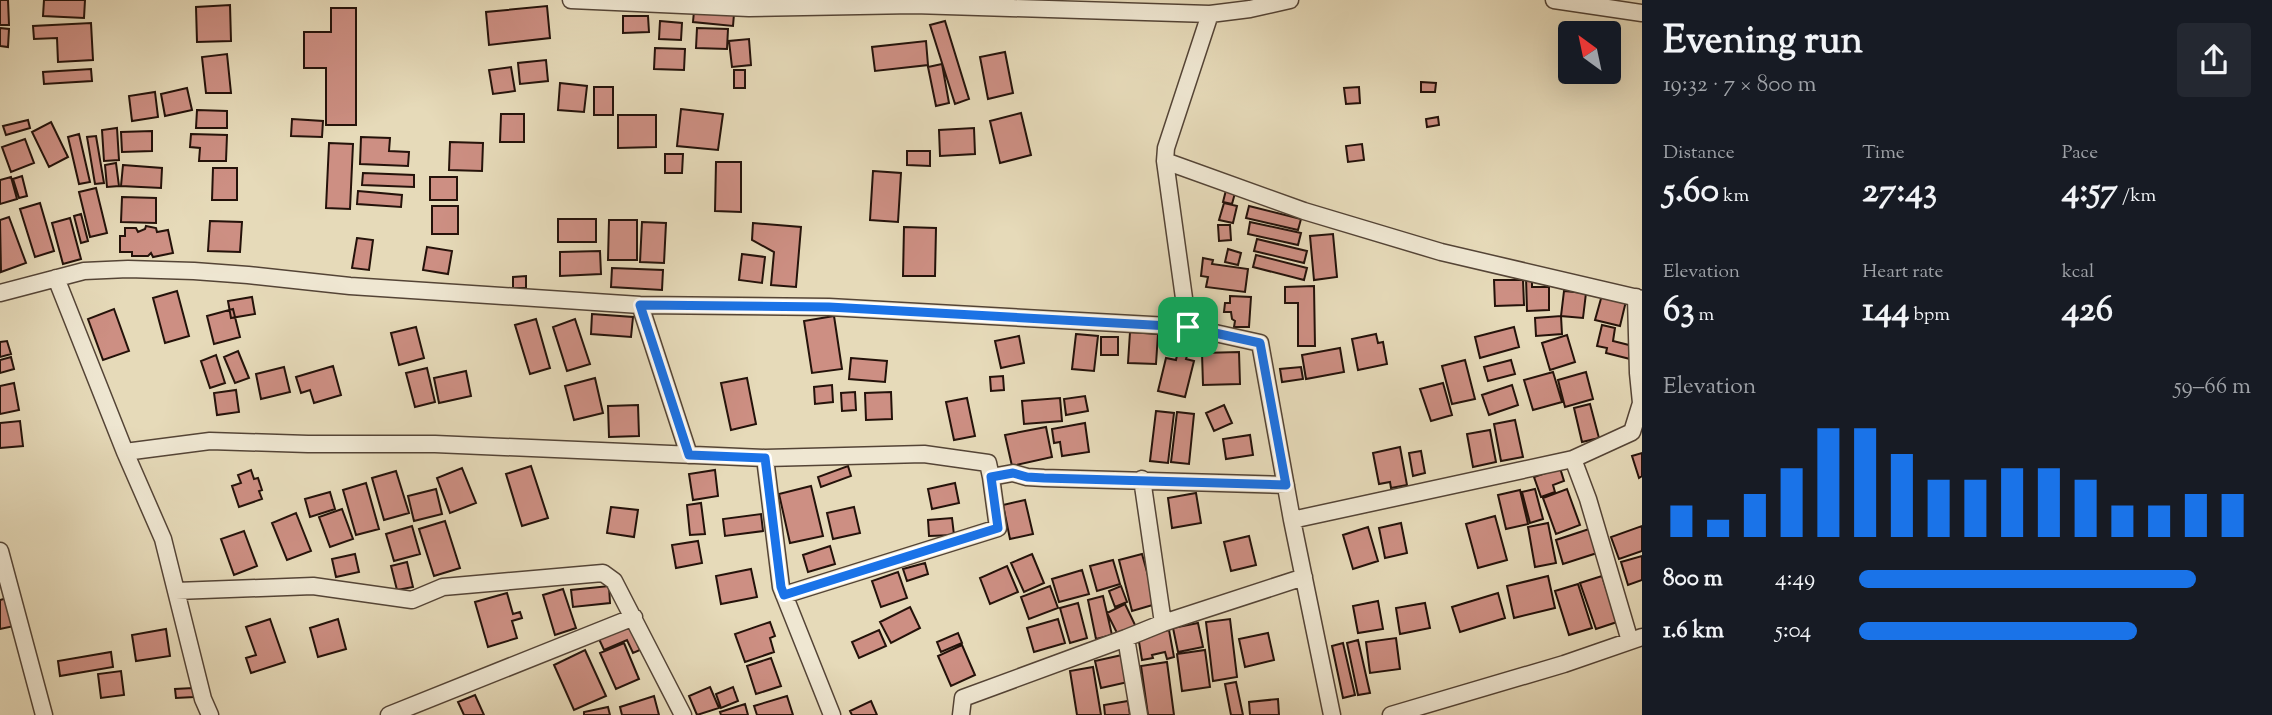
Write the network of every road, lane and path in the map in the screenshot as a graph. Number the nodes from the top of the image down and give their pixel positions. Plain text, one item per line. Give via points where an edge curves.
1 (571, 0) edge
2 (1290, 0) edge
3 (1554, 0) edge
4 (1642, 13) edge
5 (1210, 14) junction
6 (1164, 161) junction
7 (56, 278) junction
8 (0, 293) edge
9 (1639, 298) edge
10 (640, 305) junction
11 (1188, 327) junction
12 (125, 452) junction
13 (689, 455) junction
14 (765, 458) junction
15 (1573, 459) junction
16 (991, 477) junction
17 (1142, 479) junction
18 (1286, 485) junction
19 (1292, 520) junction
20 (0, 551) edge
21 (1304, 577) junction
22 (176, 591) junction
23 (784, 595) junction
24 (634, 617) junction
25 (1163, 623) junction
26 (1126, 638) junction
27 (1636, 639) edge
28 (44, 715) edge
29 (210, 715) edge
30 (389, 715) edge
31 (683, 715) edge
32 (832, 715) edge
33 (961, 715) edge
34 (1139, 715) edge
35 (1332, 715) edge
36 (1391, 715) edge

1 - 5 street via 749,8 914,5
2 - 5 street
3 - 4 street
5 - 6 street
6 - 9 street via 1304,211 1441,252
6 - 11 street
7 - 8 street
7 - 10 street via 84,271 194,271
7 - 12 street
9 - 15 street via 1641,403 1633,432
10 - 11 street via 829,307
10 - 13 street
11 - 18 street via 1260,343
12 - 13 street via 210,441 435,444
12 - 22 street via 163,539
13 - 14 street
14 - 16 street via 924,454 988,463
14 - 23 street
15 - 19 street
15 - 27 street
16 - 17 street via 1013,473
16 - 23 street via 998,528
17 - 18 street
17 - 25 street
18 - 19 street
19 - 21 street
20 - 28 street
21 - 25 street
21 - 35 street
22 - 24 street via 313,586 412,600 443,587 603,573 614,581
22 - 29 street
23 - 32 street
24 - 30 street
24 - 31 street
25 - 26 street
26 - 33 street via 963,698
26 - 34 street
27 - 36 street

